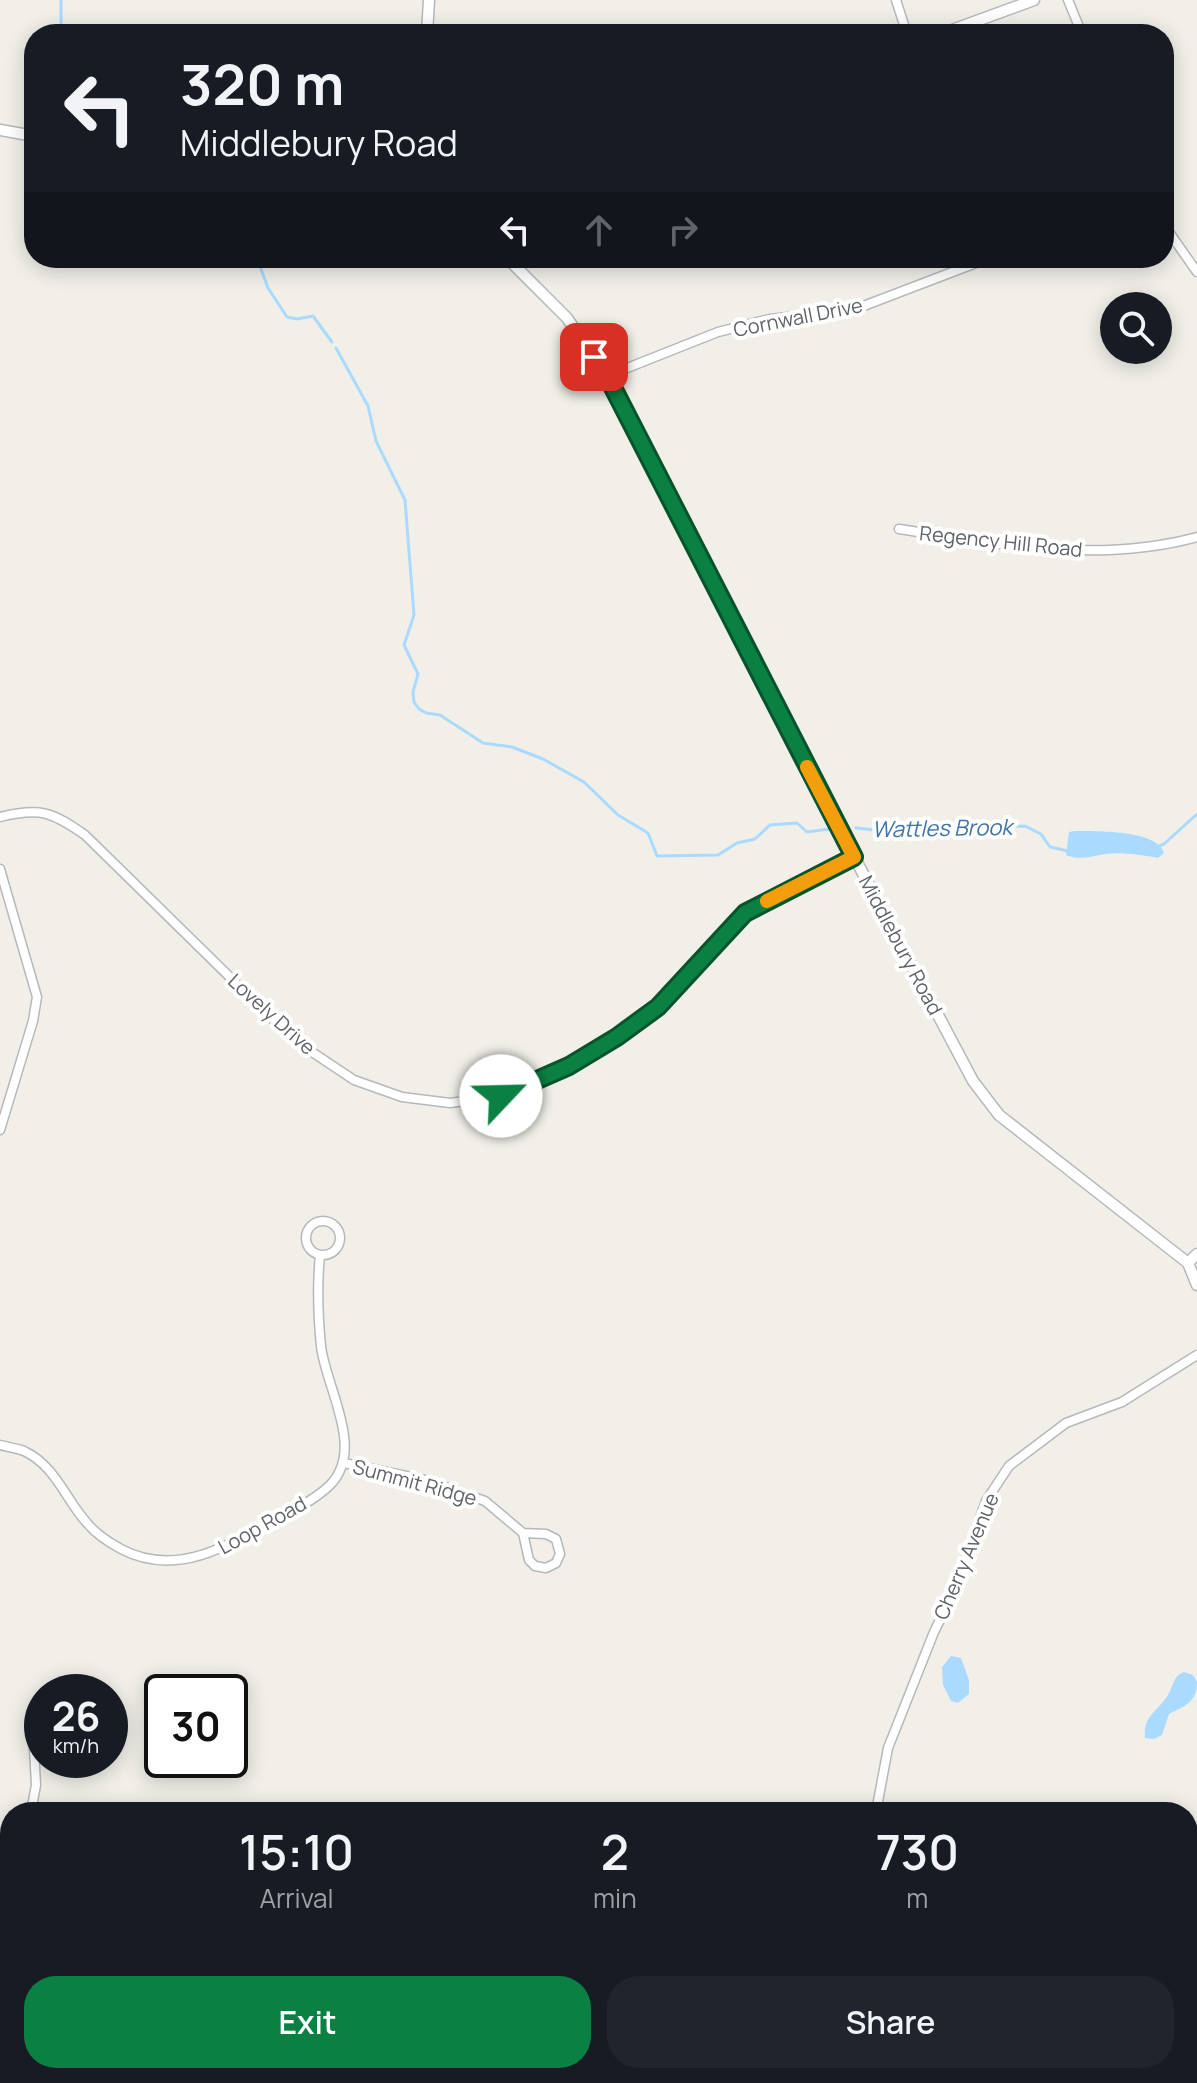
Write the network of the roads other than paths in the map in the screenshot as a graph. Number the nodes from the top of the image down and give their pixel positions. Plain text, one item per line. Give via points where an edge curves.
1 (429, 0) edge
2 (896, 0) edge
3 (1034, 0) edge
4 (1068, 0) edge
5 (428, 24) edge
6 (904, 24) edge
7 (968, 24) edge
8 (1078, 24) edge
9 (0, 130) edge
10 (24, 134) edge
11 (1174, 239) edge
12 (517, 268) edge
13 (963, 268) edge
14 (1197, 272) edge
15 (607, 376) junction
16 (899, 529) dead end
17 (1197, 537) edge
18 (0, 817) edge
19 (854, 857) junction
20 (0, 869) edge
21 (0, 1130) edge
22 (1197, 1254) edge
23 (320, 1255) junction
24 (1188, 1263) junction
25 (1197, 1285) edge
26 (1197, 1355) edge
27 (0, 1445) edge
28 (344, 1463) junction
29 (523, 1533) junction
30 (36, 1778) edge
31 (33, 1802) edge
32 (878, 1802) edge

1 - 5 street
2 - 6 street
3 - 7 street
4 - 8 street
9 - 10 street
11 - 14 street
12 - 15 street, Middlebury Road via 567,318
13 - 15 street, Cornwall Drive via 853,310 770,319 718,332
15 - 19 street, Middlebury Road
16 - 17 street, Regency Hill Road via 1079,552
18 - 19 street, Lovely Drive via 32,811 59,816 85,835 294,1040 354,1080 402,1097 450,1103 501,1096 569,1066 617,1037 658,1007 745,913
19 - 24 street, Middlebury Road via 973,1081 999,1115
20 - 21 street via 37,997
22 - 24 street
23 - 23 street via 335,1250 339,1241 334,1226 325,1222 314,1224 307,1233 310,1249
23 - 28 street via 321,1350 342,1425
24 - 25 street, Middlebury Road
26 - 32 street, Cherry Avenue via 1122,1402 1066,1423 1009,1466 986,1501 888,1748
27 - 28 street, Loop Road via 39,1461 105,1541 156,1560 215,1552 330,1484
28 - 29 street, Summit Ridge via 425,1480 485,1501
29 - 29 street, Summit Ridge via 535,1566 556,1563 556,1539
30 - 31 street

